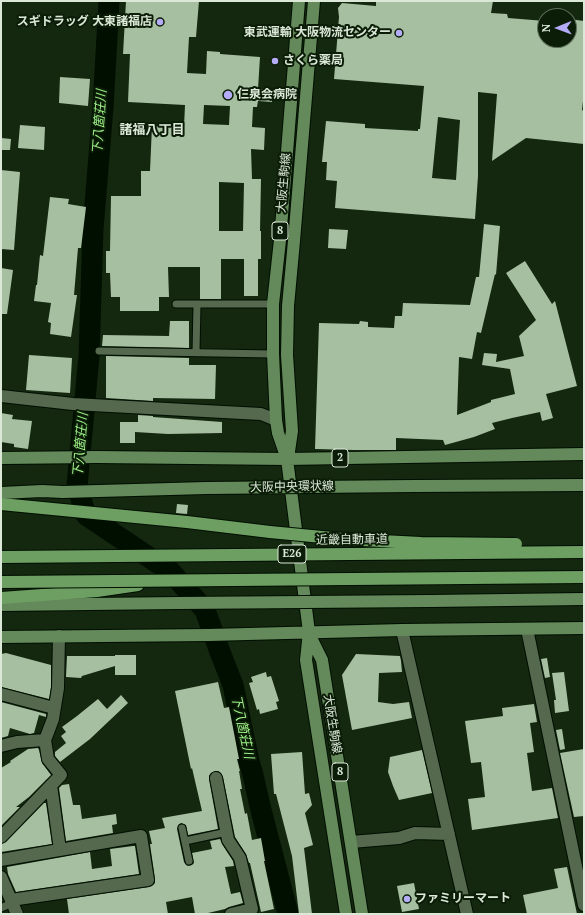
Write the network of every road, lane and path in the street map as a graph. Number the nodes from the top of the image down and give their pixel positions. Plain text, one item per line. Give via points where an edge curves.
1 (299, 1) edge
2 (314, 1) edge
3 (176, 304) dead end
4 (197, 304) junction
5 (274, 304) junction
6 (99, 351) dead end
7 (196, 352) junction
8 (273, 354) junction
9 (1, 396) edge
10 (276, 420) junction
11 (584, 454) edge
12 (1, 458) edge
13 (288, 459) junction
14 (584, 485) edge
15 (1, 493) edge
16 (1, 504) edge
17 (584, 545) edge
18 (584, 552) edge
19 (1, 557) edge
20 (584, 577) edge
21 (165, 581) junction
22 (1, 582) edge
23 (1, 598) edge
24 (584, 599) edge
25 (1, 605) edge
26 (584, 628) edge
27 (527, 629) junction
28 (402, 630) junction
29 (309, 632) junction
30 (59, 636) junction
31 (1, 637) edge
32 (1, 694) edge
33 (54, 708) junction
34 (45, 740) junction
35 (1, 746) edge
36 (216, 778) dead end
37 (51, 784) junction
38 (182, 828) dead end
39 (226, 832) junction
40 (449, 834) junction
41 (1, 837) edge
42 (185, 841) junction
43 (351, 842) junction
44 (60, 850) junction
45 (1, 860) edge
46 (189, 861) dead end
47 (1, 877) edge
48 (584, 905) edge
49 (14, 906) edge
50 (1, 908) edge
51 (231, 914) edge
52 (346, 914) edge
53 (362, 914) edge
54 (467, 914) edge

1 - 5 main road, 大阪生駒線 / 8
2 - 13 main road, 大阪生駒線 / 8 via 288,306 287,355 292,431
3 - 4 lane
4 - 5 lane
4 - 7 lane
5 - 8 main road, 大阪生駒線 / 8
6 - 7 lane
7 - 8 lane
8 - 10 main road, 大阪生駒線 / 8
9 - 10 street via 74,404 261,414
10 - 13 main road, 大阪生駒線 / 8
11 - 13 main road, 2
12 - 13 main road, 2
13 - 29 main road, 大阪生駒線 / 8
14 - 15 main road, 大阪中央環状線, bridge via 206,488
16 - 17 highway, bridge via 343,539 421,544
18 - 19 highway, 近畿自動車道 / E26, bridge
20 - 21 highway, E26, bridge
21 - 22 highway, E26, bridge
21 - 23 highway, bridge via 97,591
24 - 25 main road, bridge
26 - 27 main road
27 - 28 main road
27 - 48 street
28 - 29 main road
28 - 40 street
29 - 30 main road
29 - 43 main road, 大阪生駒線 / 8 via 322,660
29 - 52 main road, 大阪生駒線 / 8 via 306,660
30 - 31 main road
30 - 33 street via 58,688
32 - 33 street
33 - 34 street via 53,719
34 - 35 street
34 - 37 street via 48,759 60,775
36 - 39 street
37 - 41 street
37 - 44 street
38 - 42 lane
39 - 42 lane
39 - 51 street via 228,840 240,858 252,909
40 - 43 street via 415,833 399,838
40 - 54 street
42 - 46 lane
43 - 53 main road, 大阪生駒線 / 8
44 - 45 street
44 - 49 street via 141,836 148,880
47 - 49 street
49 - 50 lane

